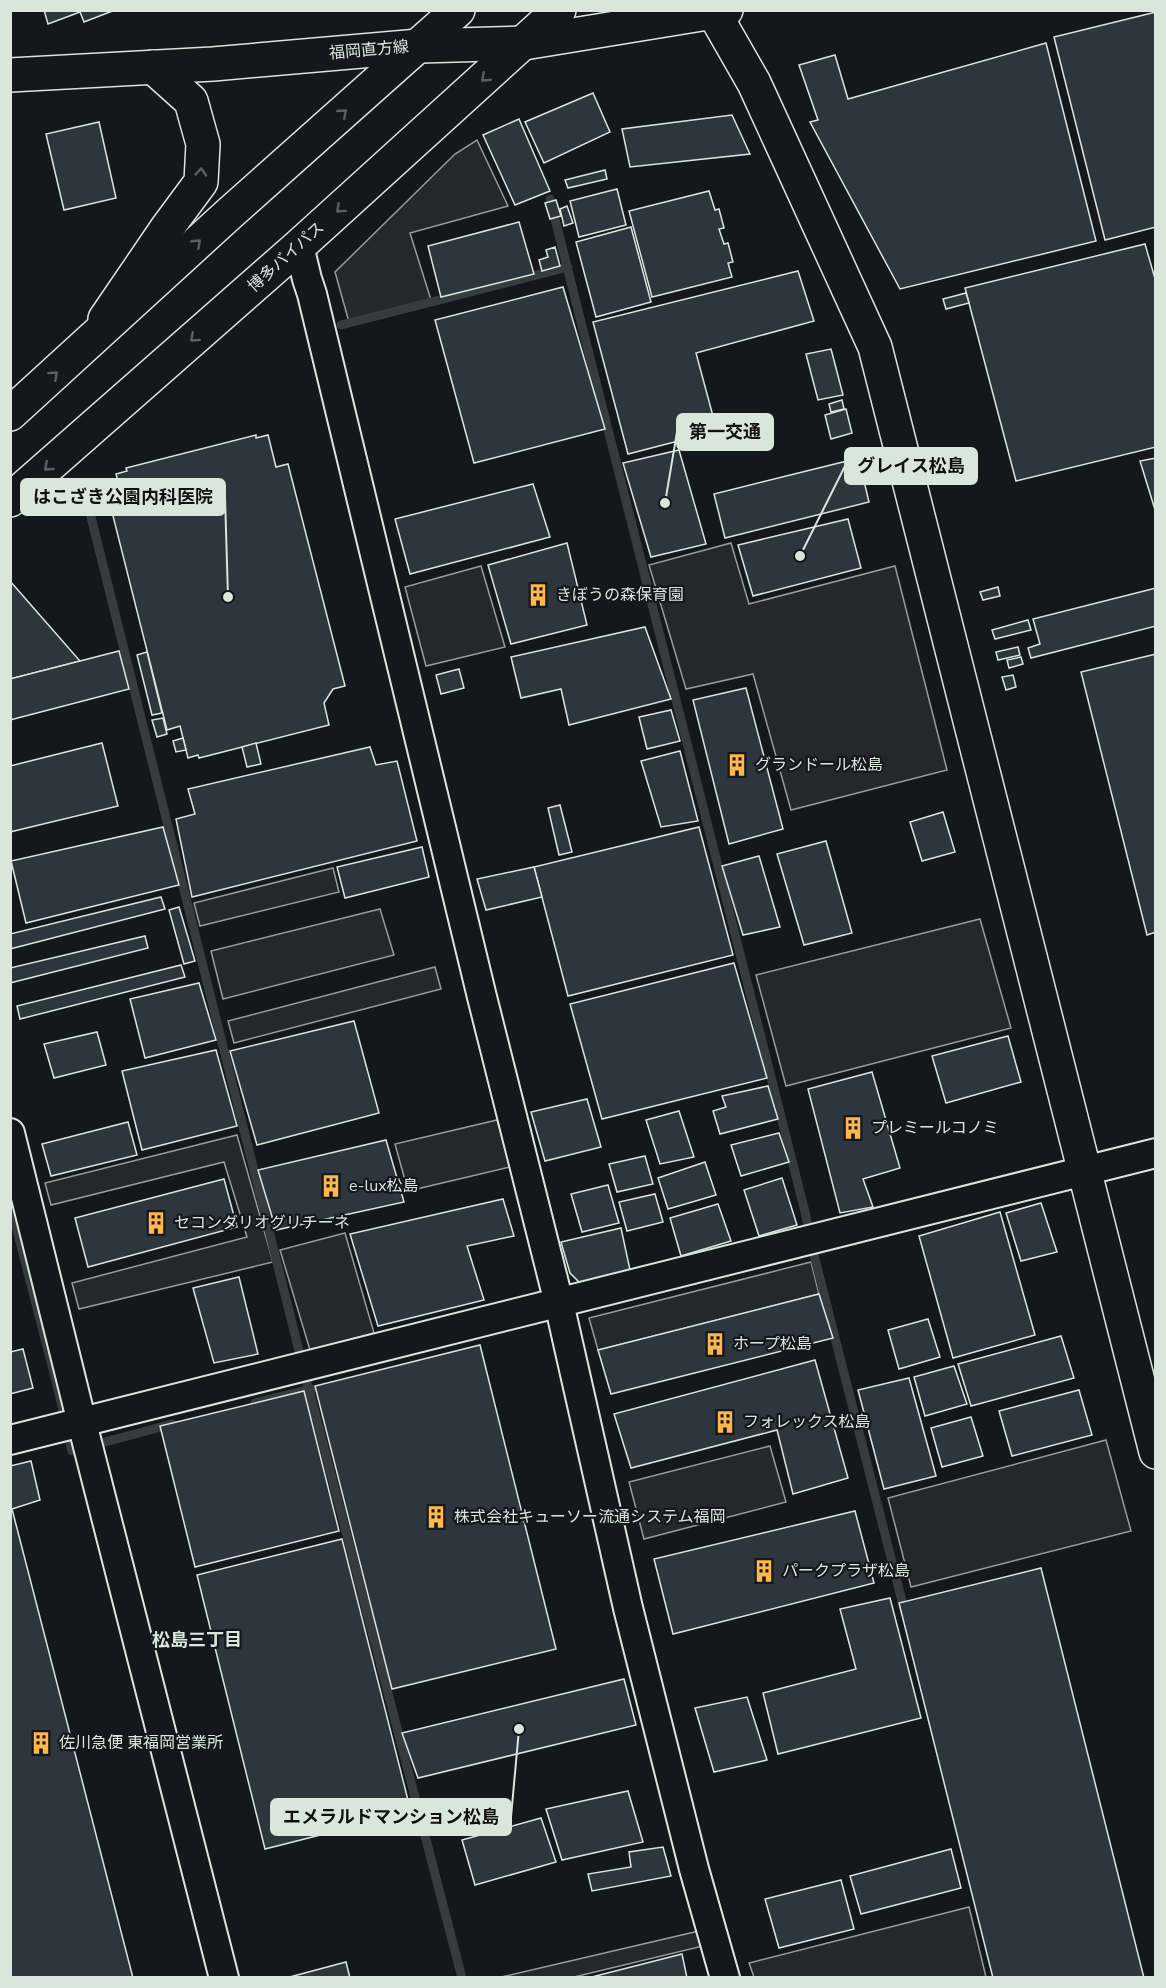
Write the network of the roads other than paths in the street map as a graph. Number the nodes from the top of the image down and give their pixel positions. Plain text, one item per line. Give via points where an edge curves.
1 (458, 10) edge
2 (559, 10) edge
3 (720, 12) edge
4 (524, 43) junction
5 (419, 46) junction
6 (153, 67) junction
7 (10, 75) edge
8 (299, 246) junction
9 (89, 343) junction
10 (10, 414) edge
11 (10, 500) edge
12 (10, 1133) edge
13 (1155, 1153) edge
14 (1084, 1171) junction
15 (559, 1303) junction
16 (82, 1423) junction
17 (10, 1440) edge
18 (1155, 1452) edge
19 (224, 1977) edge
20 (725, 1977) edge

1 - 5 main road
2 - 4 main road, 博多バイパス
3 - 4 main road, 福岡直方線
3 - 14 main road via 875,347
4 - 5 main road, 福岡直方線
4 -> 8 main road, 博多バイパス
5 - 6 main road, 福岡直方線
9 -> 5 main road
6 - 7 main road, 福岡直方線
9 -> 6 main road via 201,182 203,144 191,101
8 -> 11 main road, 博多バイパス
8 - 15 street
10 -> 9 main road
12 - 16 street
13 - 14 street
14 - 15 street
14 - 18 main road
15 - 16 street
15 - 20 street via 628,1608
16 - 17 street
16 - 19 street

